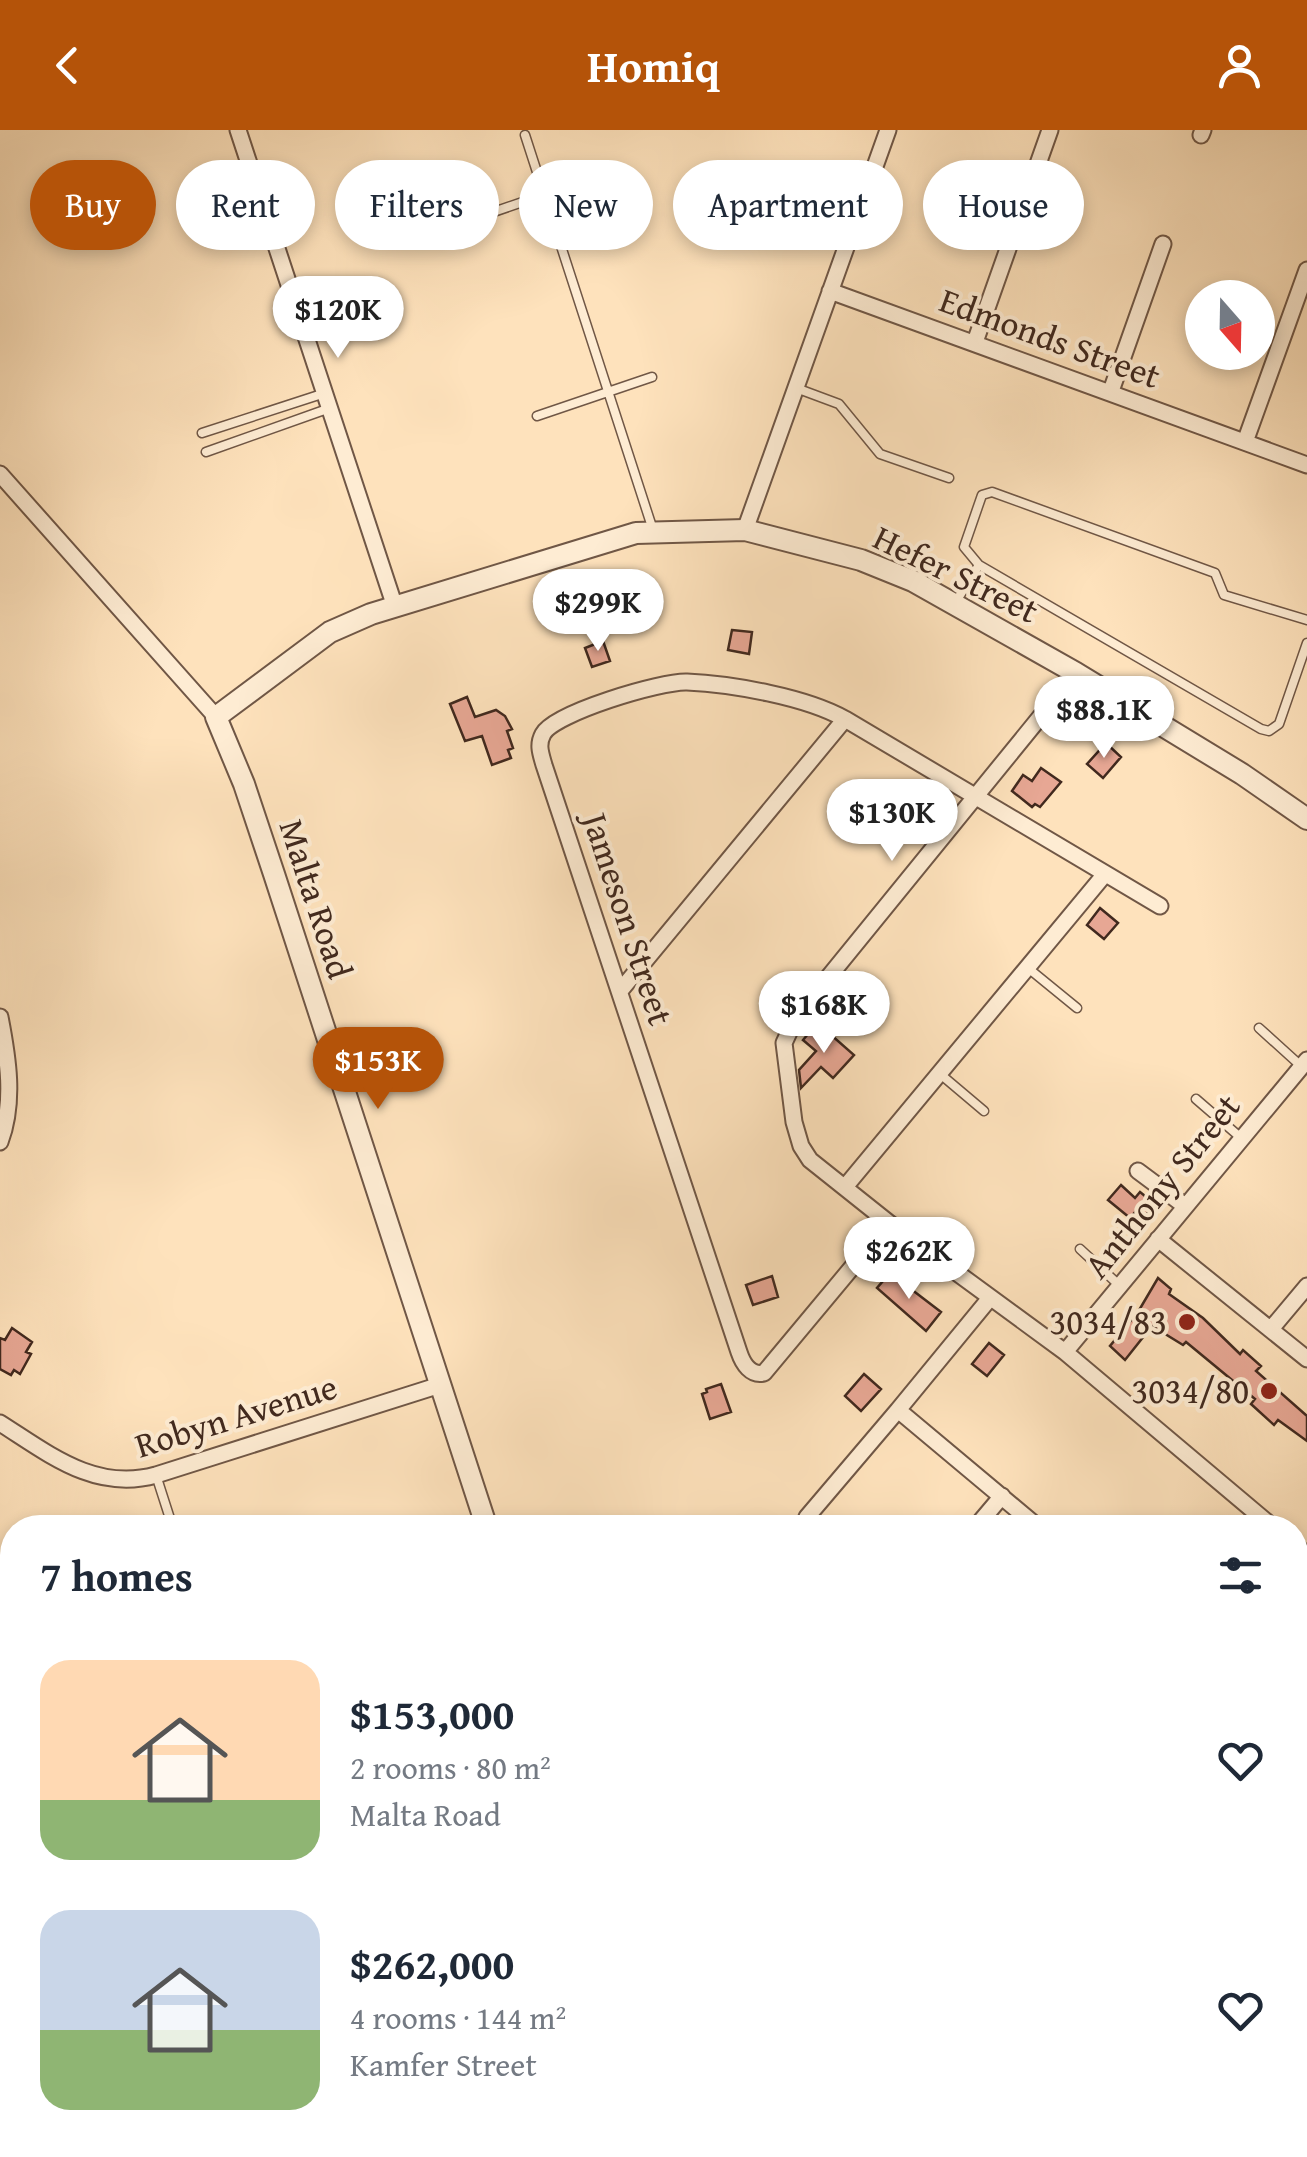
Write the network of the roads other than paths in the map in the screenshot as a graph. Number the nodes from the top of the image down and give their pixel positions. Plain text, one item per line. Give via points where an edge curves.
1 (238, 130) edge
2 (888, 130) edge
3 (1050, 130) edge
4 (525, 135) dead end
5 (533, 160) edge
6 (1163, 244) dead end
7 (562, 250) edge
8 (1307, 270) edge
9 (830, 291) junction
10 (1300, 310) edge
11 (975, 342) junction
12 (652, 377) dead end
13 (796, 388) junction
14 (609, 391) junction
15 (1111, 391) junction
16 (327, 400) junction
17 (538, 416) dead end
18 (202, 433) dead end
19 (1245, 442) junction
20 (206, 452) dead end
21 (1307, 465) edge
22 (0, 474) edge
23 (950, 478) dead end
24 (653, 530) junction
25 (745, 530) junction
26 (979, 565) junction
27 (955, 603) junction
28 (396, 606) junction
29 (1307, 620) edge
30 (1307, 643) edge
31 (1076, 674) junction
32 (216, 717) junction
33 (845, 720) junction
34 (976, 798) junction
35 (1307, 819) edge
36 (1105, 874) junction
37 (1160, 906) dead end
38 (1028, 968) junction
39 (620, 991) junction
40 (1077, 1008) dead end
41 (0, 1017) edge
42 (1258, 1028) dead end
43 (1304, 1063) edge
44 (939, 1073) junction
45 (1196, 1099) dead end
46 (984, 1111) dead end
47 (1240, 1138) junction
48 (0, 1142) edge
49 (1138, 1171) dead end
50 (845, 1187) junction
51 (1185, 1206) junction
52 (889, 1224) junction
53 (1158, 1239) junction
54 (1080, 1250) dead end
55 (1120, 1285) junction
56 (1307, 1286) edge
57 (990, 1298) junction
58 (1271, 1329) junction
59 (1065, 1352) junction
60 (1307, 1360) edge
61 (440, 1385) junction
62 (898, 1410) junction
63 (0, 1423) edge
64 (156, 1475) junction
65 (1002, 1496) junction
66 (168, 1515) edge
67 (483, 1515) edge
68 (810, 1515) edge
69 (986, 1515) edge
70 (1024, 1515) edge
71 (1259, 1515) edge

1 - 16 street
2 - 9 street
3 - 11 street
4 - 5 lane
6 - 15 street
7 - 14 lane
8 - 10 street
9 - 11 street, Edmonds Street
9 - 13 street
10 - 19 street
11 - 15 street, Edmonds Street
12 - 14 lane
13 - 23 lane via 839,404 880,454
13 - 25 street
14 - 17 lane
14 - 24 lane
15 - 19 street, Edmonds Street
16 - 18 lane
16 - 20 lane
16 - 28 street
19 - 21 street, Edmonds Street
22 - 32 street, Malta Road
24 - 25 street, Hefer Street
24 - 28 street, Hefer Street
25 - 27 street, Hefer Street via 862,560
26 - 27 lane
26 - 29 lane via 964,547 982,496 992,492 1215,573 1224,595
26 - 30 lane via 1261,729 1279,724
27 - 31 street, Hefer Street
28 - 32 street, Hefer Street via 330,632
31 - 34 street
31 - 35 street, Hefer Street
32 - 61 street, Malta Road via 274,874
33 - 34 street, Jameson Street
33 - 39 street
33 - 39 street, Jameson Street via 812,704 684,682 574,713 546,729 540,751
34 - 36 street, Jameson Street
34 - 50 street via 803,1005 786,1035 801,1146
36 - 37 street, Jameson Street
36 - 38 street
38 - 40 lane
38 - 44 street
39 - 52 street, Jameson Street via 748,1369 764,1373
41 - 48 street via 8,1080
42 - 43 lane
43 - 47 street, Anthony Street
44 - 46 lane
44 - 50 street
45 - 47 lane
47 - 51 street, Anthony Street
49 - 51 street
50 - 52 street
51 - 53 street, Anthony Street
52 - 57 street
53 - 55 street, Anthony Street
53 - 58 street
54 - 55 lane
55 - 59 street, Anthony Street
56 - 58 street
57 - 59 street
57 - 62 street
58 - 60 street
59 - 71 street
61 - 64 street, Robyn Avenue
61 - 67 street, Malta Road
62 - 65 street
62 - 68 street
63 - 64 street, Robyn Avenue via 83,1473 122,1480
64 - 66 lane
65 - 69 street
65 - 70 street

